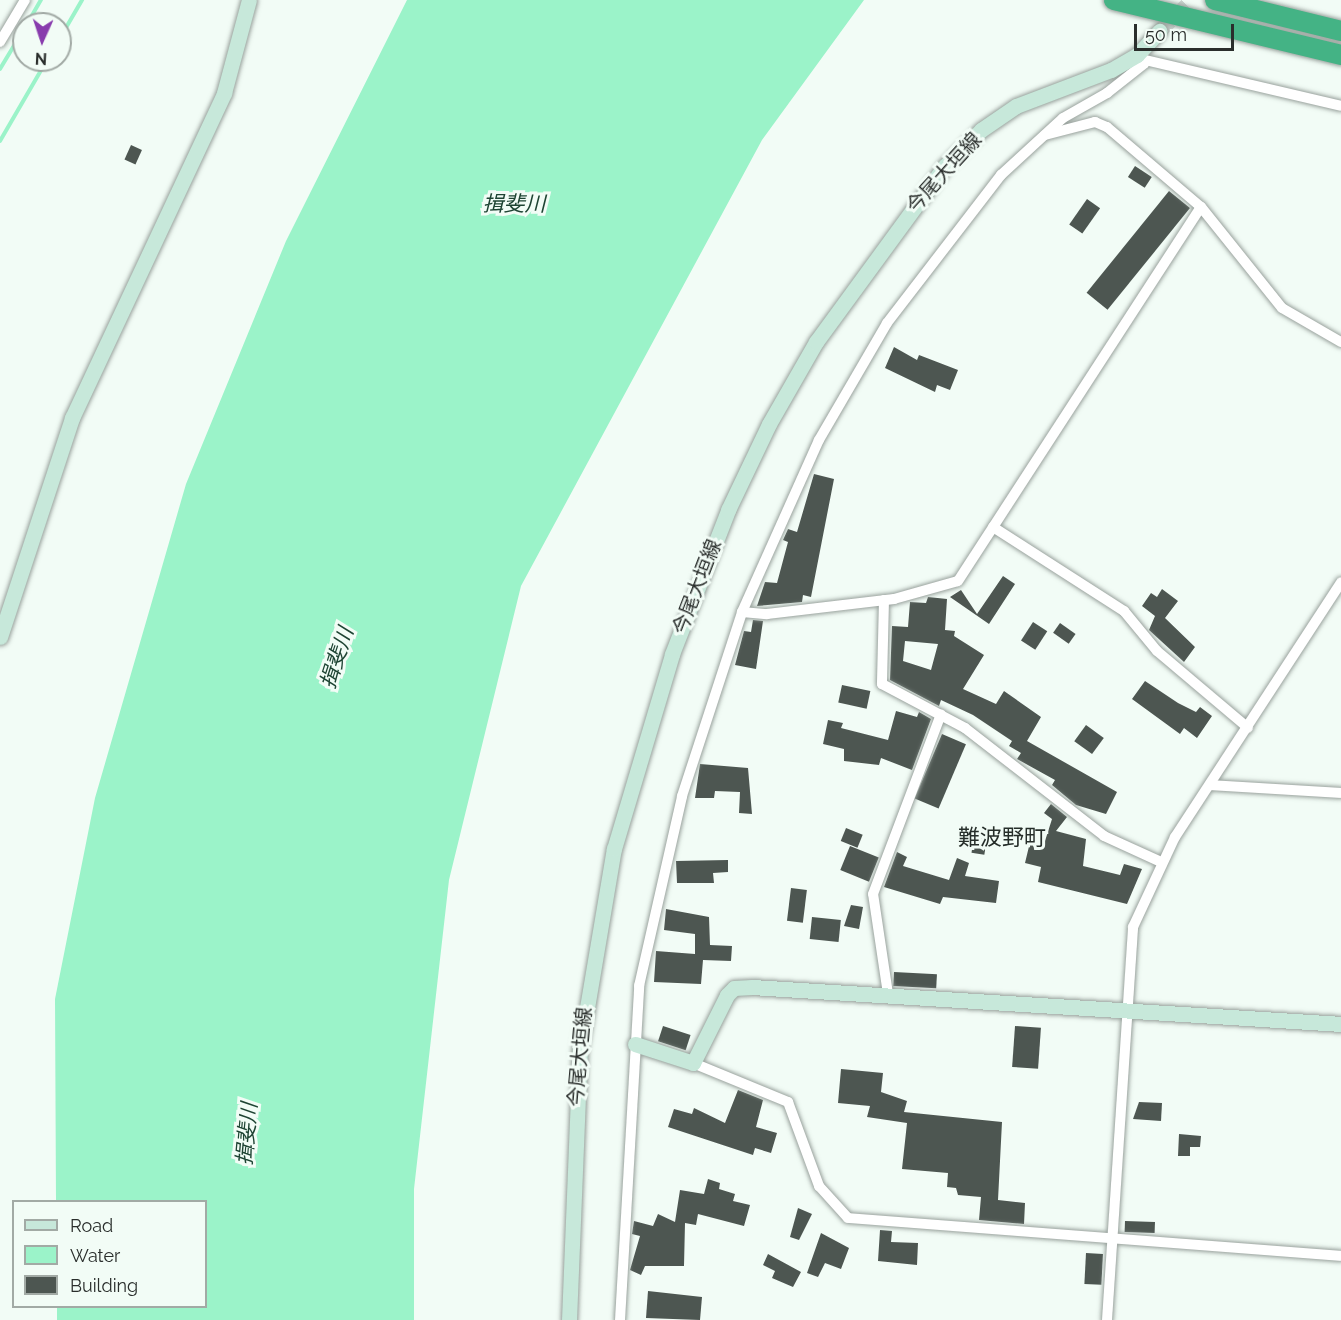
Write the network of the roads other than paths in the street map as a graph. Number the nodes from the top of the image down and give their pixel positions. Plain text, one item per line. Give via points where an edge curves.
1 (25, 0) edge
2 (249, 0) edge
3 (1114, 0) edge
4 (1215, 0) edge
5 (1159, 31) tunnel mouth
6 (1341, 31) edge
7 (0, 42) edge
8 (1341, 55) edge
9 (1141, 59) junction
10 (1341, 106) edge
11 (1042, 136) junction
12 (1201, 207) junction
13 (1341, 342) edge
14 (993, 527) junction
15 (1341, 582) edge
16 (884, 600) junction
17 (742, 612) junction
18 (0, 638) edge
19 (941, 714) junction
20 (1248, 728) junction
21 (1210, 785) junction
22 (1341, 793) edge
23 (1161, 862) junction
24 (888, 994) junction
25 (1127, 1010) junction
26 (1341, 1024) edge
27 (635, 1044) junction
28 (693, 1063) junction
29 (1112, 1240) junction
30 (1341, 1256) edge
31 (568, 1320) edge
32 (620, 1320) edge
33 (1107, 1320) edge

1 - 7 street
2 - 18 main road via 224,93 72,418
3 - 8 highway
4 - 6 highway
5 - 9 main road, 今尾大垣線
9 - 10 street
9 - 11 street
9 - 31 main road, 今尾大垣線 via 1016,106 981,130 945,166 816,342 769,424 718,532 672,654 614,849 587,986 576,1099
11 - 12 street via 1095,122 1143,155
11 - 17 street via 1001,175 887,323 819,440
12 - 13 street via 1268,294
12 - 14 street
14 - 16 street via 958,581
14 - 20 street via 1124,611 1157,651
15 - 20 street
16 - 17 street via 767,614
16 - 19 street via 882,684
17 - 27 street via 682,796 657,896 639,986
19 - 23 street via 1104,836
19 - 24 street via 873,894
20 - 21 street
21 - 22 street
21 - 23 street
23 - 25 street via 1133,927
24 - 25 main road
24 - 28 main road via 734,988
25 - 26 main road
25 - 29 street
27 - 28 main road
27 - 32 street
28 - 29 street via 788,1102 819,1186 848,1218
29 - 30 street
29 - 33 street

